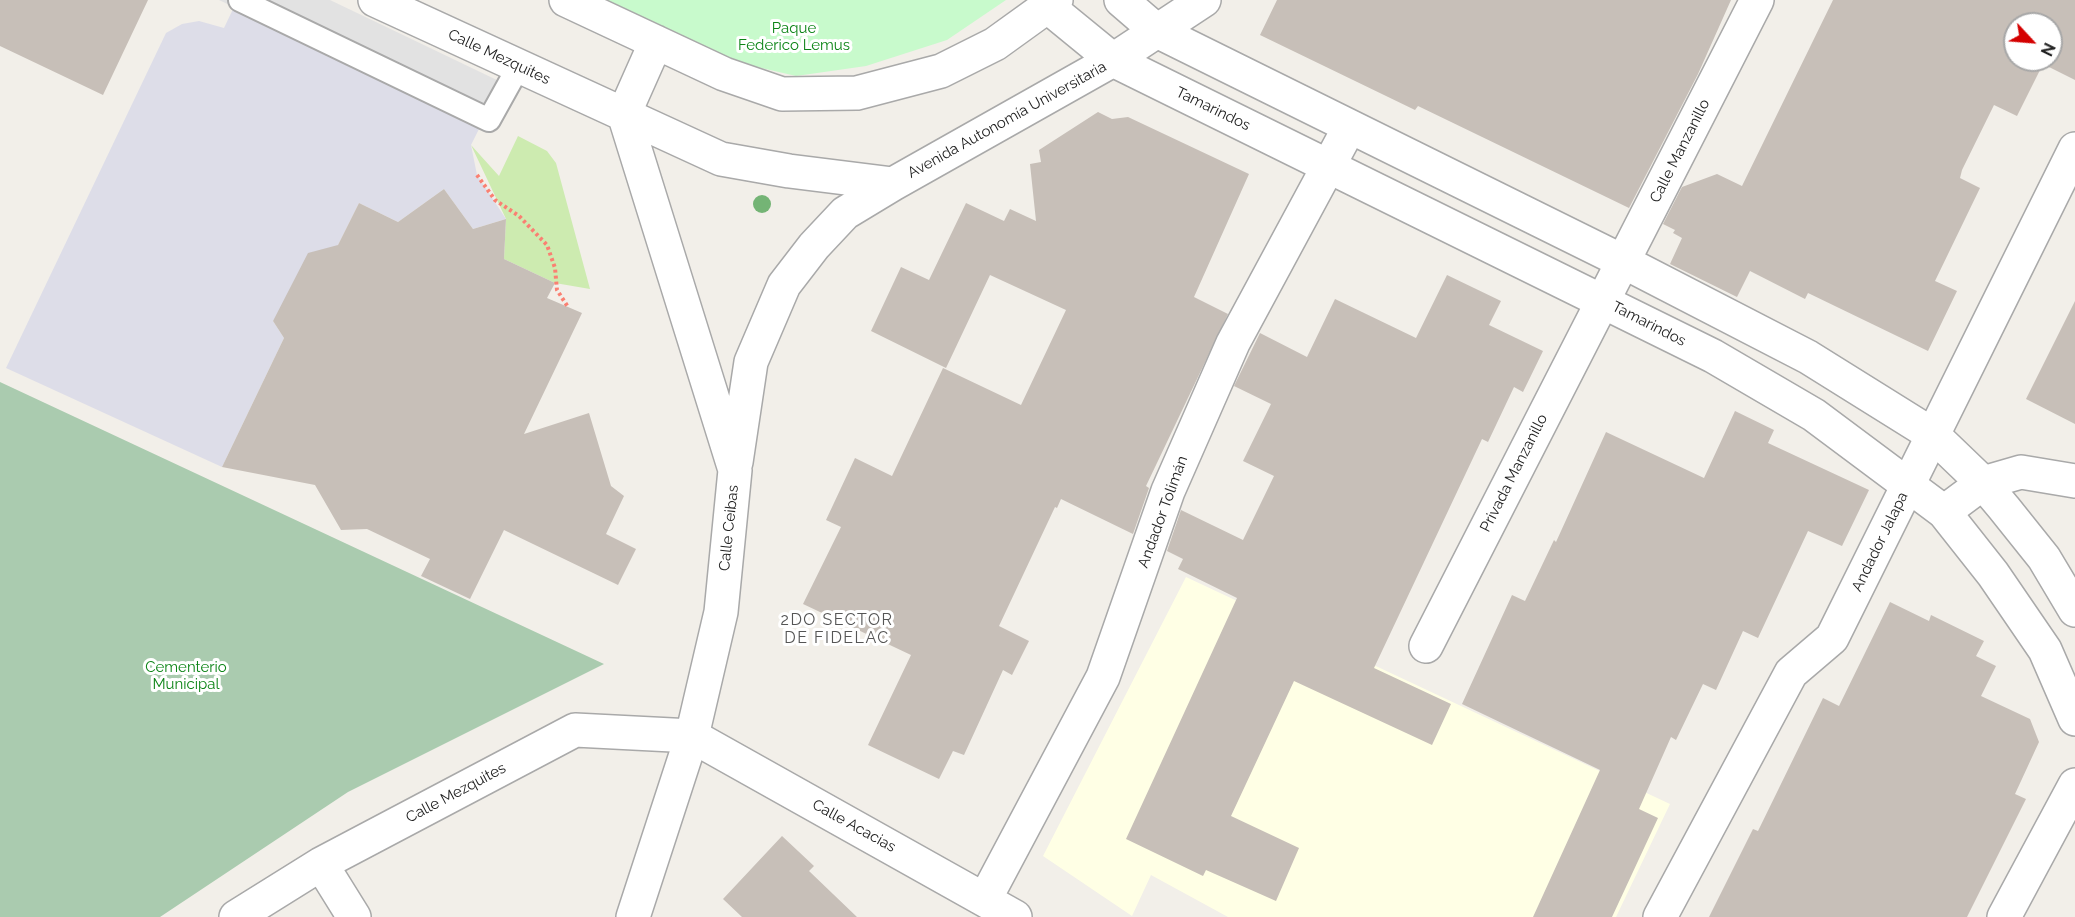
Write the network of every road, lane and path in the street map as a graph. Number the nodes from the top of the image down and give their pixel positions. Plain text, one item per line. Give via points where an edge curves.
1 (240, 0) edge
2 (375, 0) edge
3 (566, 0) edge
4 (1121, 0) edge
5 (1204, 0) edge
6 (1756, 0) edge
7 (1051, 3) edge
8 (1157, 31) junction
9 (656, 42) junction
10 (1113, 60) junction
11 (519, 66) junction
12 (624, 114) junction
13 (1350, 128) junction
14 (2075, 149) edge
15 (1329, 166) junction
16 (477, 176) dead end
17 (893, 184) junction
18 (1624, 262) junction
19 (1602, 301) junction
20 (568, 307) dead end
21 (1933, 435) junction
22 (735, 470) junction
23 (2075, 481) edge
24 (1908, 483) junction
25 (1983, 483) junction
26 (1944, 512) junction
27 (2075, 610) edge
28 (1426, 646) dead end
29 (2075, 719) edge
30 (692, 736) junction
31 (2075, 785) edge
32 (321, 864) junction
33 (985, 899) junction
34 (236, 917) edge
35 (354, 917) edge
36 (633, 917) edge
37 (1015, 917) edge
38 (1660, 917) edge
39 (2004, 917) edge

1 - 11 lane via 489,120
2 - 11 street, Calle Mezquites
3 - 9 street
4 - 8 street
5 - 8 street, Avenida Autonomía Universitaria
6 - 18 street, Calle Manzanillo
7 - 9 street via 995,44 941,71 857,93 782,94 724,74
7 - 10 street, Tamarindos
8 - 10 street, Avenida Autonomía Universitaria
8 - 13 street
9 - 12 street
10 - 15 street, Tamarindos
10 - 17 street, Avenida Autonomía Universitaria
11 - 12 street, Calle Mezquites
12 - 17 street, Avenida Autonomía Universitaria via 721,159
12 - 22 street, Calle Ceibas
13 - 15 street, Andador Tolimán
13 - 18 street
14 - 21 street, Andador Jalapa
15 - 19 street, Tamarindos
15 - 33 street, Andador Tolimán via 1233,343 1168,491 1103,678
16 - 20 path via 495,200 519,216 547,245 557,290
17 - 22 street via 845,213 784,285 751,362
18 - 19 street, Calle Manzanillo
18 - 21 street via 1808,357
19 - 24 street, Tamarindos via 1713,356 1815,415
19 - 28 street, Privada Manzanillo
21 - 24 street, Andador Jalapa
21 - 25 street
22 - 30 street, Calle Ceibas via 721,612
23 - 25 street via 2021,472
24 - 26 street, Tamarindos
24 - 38 street, Andador Jalapa via 1832,639 1791,673
25 - 26 street
25 - 27 street via 2044,558
26 - 29 street, Tamarindos via 2045,650
30 - 32 street, Calle Mezquites via 575,730
30 - 33 street, Calle Acacias
30 - 36 street, Calle Ceibas
31 - 39 street
32 - 34 street, Calle Mezquites
32 - 35 street
33 - 37 street, Calle Acacias

